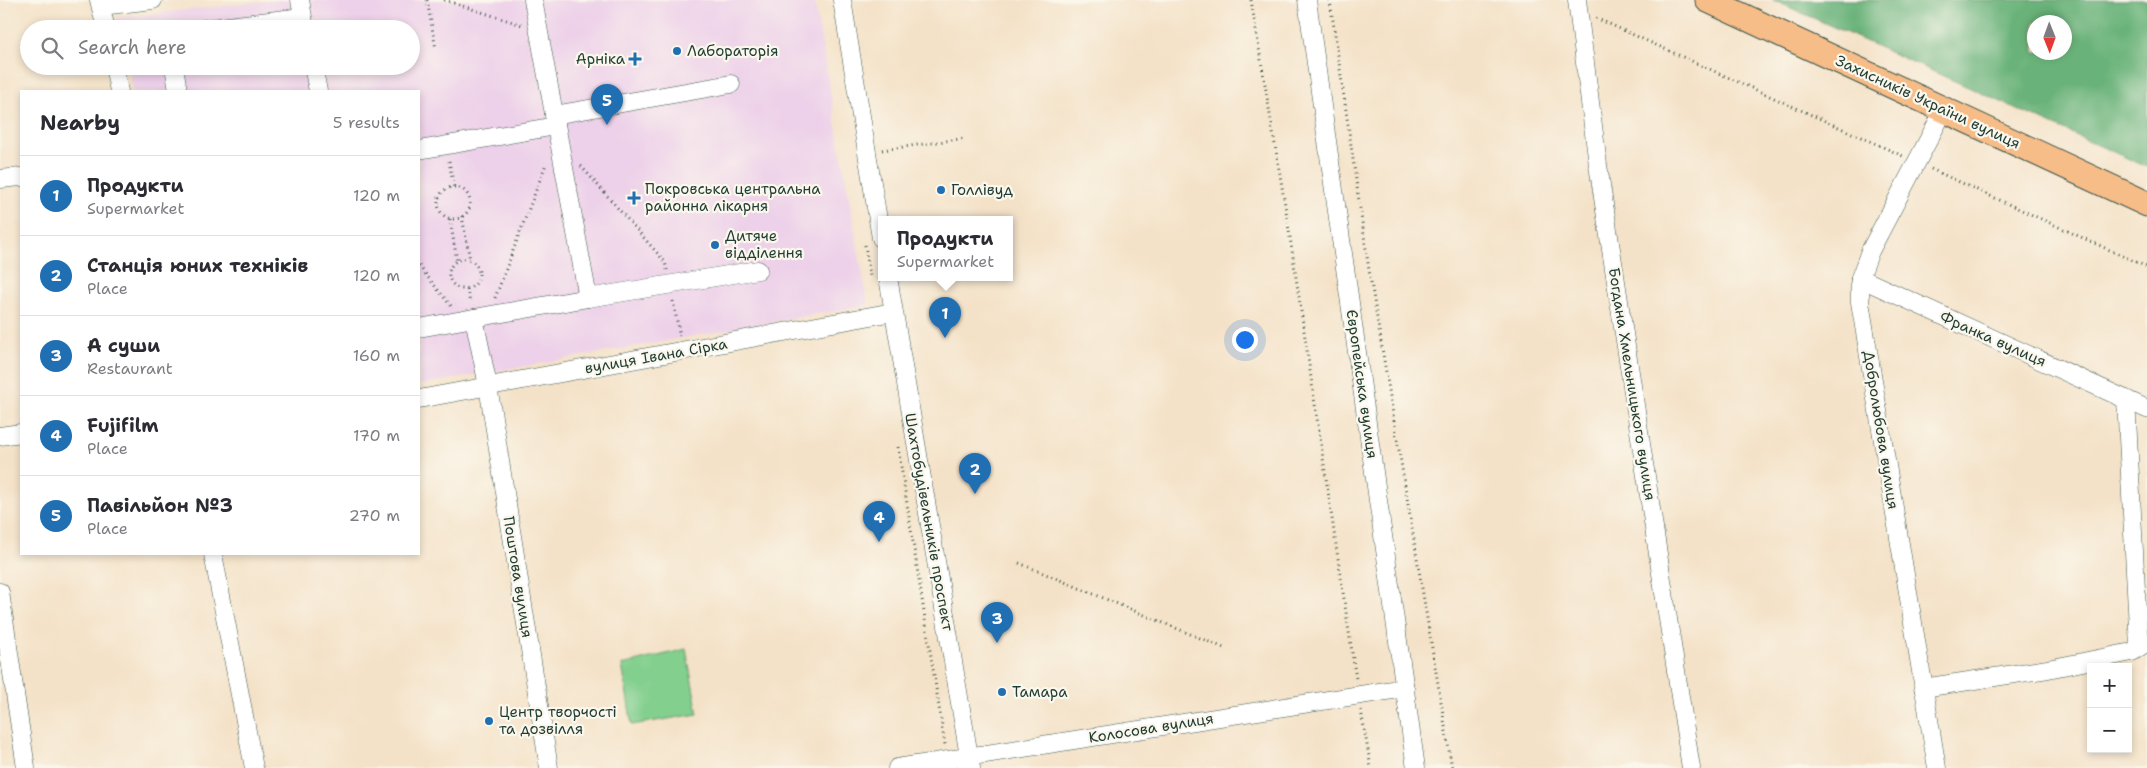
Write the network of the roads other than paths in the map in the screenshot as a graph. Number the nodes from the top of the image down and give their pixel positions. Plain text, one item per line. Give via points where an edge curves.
1 (153, 0) edge
2 (533, 0) edge
3 (842, 0) edge
4 (1308, 0) edge
5 (1708, 0) edge
6 (100, 3) edge
7 (1577, 5) edge
8 (303, 15) edge
9 (104, 20) edge
10 (268, 20) edge
11 (116, 75) edge
12 (175, 75) edge
13 (315, 75) edge
14 (731, 84) dead end
15 (119, 90) edge
16 (178, 90) edge
17 (318, 90) edge
18 (1944, 110) junction
19 (556, 129) junction
20 (420, 150) edge
21 (20, 177) edge
22 (0, 180) edge
23 (2147, 204) edge
24 (878, 220) edge
25 (758, 270) dead end
26 (1860, 278) junction
27 (889, 281) edge
28 (588, 298) junction
29 (894, 312) junction
30 (475, 318) junction
31 (420, 328) edge
32 (488, 386) junction
33 (420, 399) edge
34 (2126, 399) junction
35 (2147, 409) edge
36 (20, 433) edge
37 (0, 436) edge
38 (213, 555) edge
39 (0, 592) edge
40 (2143, 644) edge
41 (1405, 688) junction
42 (1923, 688) junction
43 (970, 763) edge
44 (26, 768) edge
45 (254, 768) edge
46 (549, 768) edge
47 (897, 768) edge
48 (1416, 768) edge
49 (1691, 768) edge
50 (1936, 768) edge

1 - 6 street
2 - 19 street
3 - 24 street
4 - 41 street, Європейська вулиця
5 - 18 highway, Захисників України вулиця
6 - 9 street
7 - 49 street, Богдана Хмельницького вулиця via 1598,165
8 - 10 street
11 - 15 street
12 - 16 street
13 - 17 street
14 - 19 street
18 - 23 highway, Захисників України вулиця
18 - 26 street, Добролюбова вулиця via 1870,251
19 - 20 street
19 - 28 street
21 - 22 street
25 - 28 street
26 - 34 street, Франка вулиця
26 - 42 street, Добролюбова вулиця via 1860,302
27 - 29 street, Шахтобудівельників проспект
28 - 30 street
29 - 32 street, вулиця Івана Сірка
29 - 43 street, Шахтобудівельників проспект
30 - 31 street
30 - 32 street, Поштова вулиця
32 - 33 street, вулиця Івана Сірка
32 - 46 street, Поштова вулиця
34 - 35 street, Франка вулиця
34 - 40 street
36 - 37 street
38 - 45 street
39 - 44 street
40 - 42 street via 2132,652
41 - 43 street, Колосова вулиця
41 - 48 street, Європейська вулиця
42 - 50 street, Добролюбова вулиця
43 - 47 street, Колосова вулиця via 947,760

